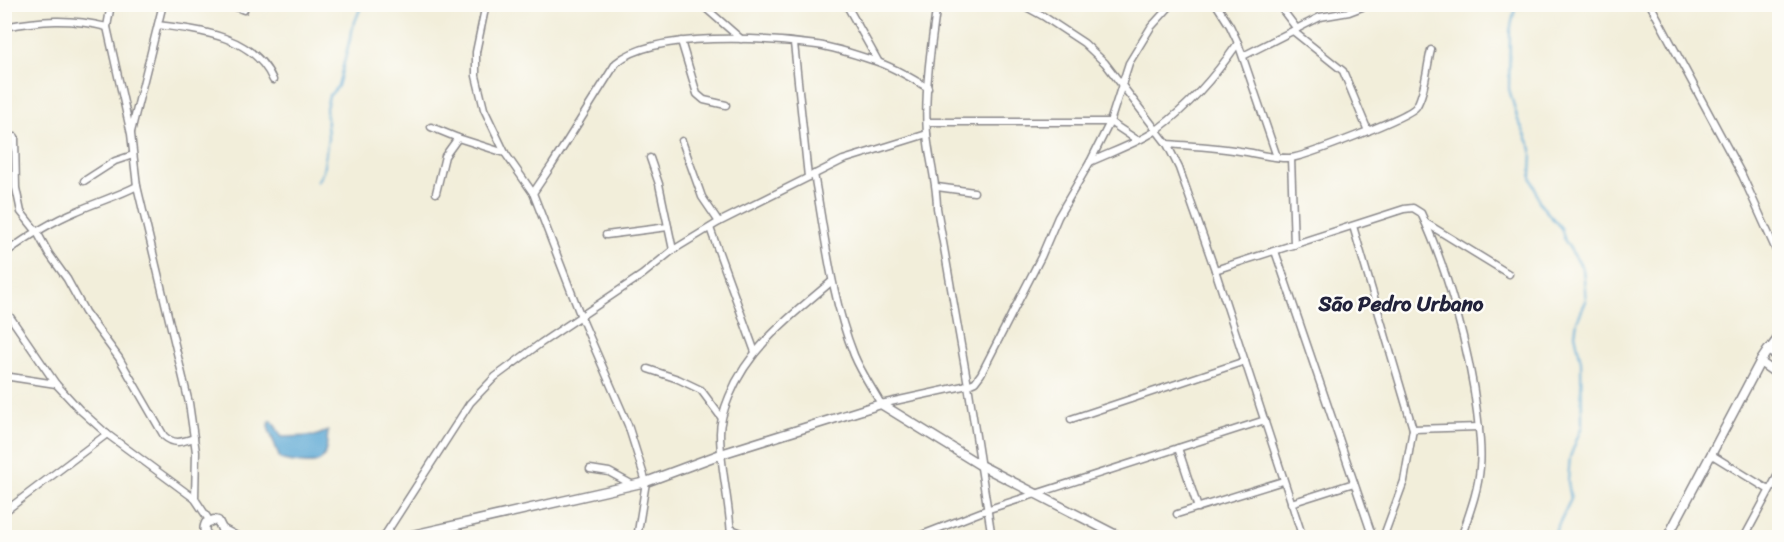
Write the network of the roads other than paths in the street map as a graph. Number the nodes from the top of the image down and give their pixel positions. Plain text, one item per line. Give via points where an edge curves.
1 (106, 4) edge
2 (163, 4) edge
3 (229, 4) edge
4 (486, 4) edge
5 (700, 4) edge
6 (846, 4) edge
7 (937, 4) edge
8 (1021, 4) edge
9 (1172, 4) edge
10 (1216, 4) edge
11 (1278, 4) edge
12 (1370, 4) edge
13 (1650, 4) edge
14 (111, 8) edge
15 (244, 10) dead end
16 (158, 25) junction
17 (4, 27) edge
18 (107, 27) junction
19 (1295, 30) junction
20 (741, 39) junction
21 (681, 40) junction
22 (794, 43) junction
23 (1238, 43) junction
24 (1431, 50) dead end
25 (1243, 56) junction
26 (878, 62) junction
27 (273, 80) dead end
28 (1122, 83) junction
29 (928, 88) junction
30 (726, 105) dead end
31 (928, 122) junction
32 (1110, 122) junction
33 (431, 127) dead end
34 (1157, 130) junction
35 (1368, 131) junction
36 (131, 134) junction
37 (927, 134) junction
38 (15, 137) dead end
39 (458, 138) junction
40 (1137, 140) junction
41 (682, 141) dead end
42 (1167, 144) junction
43 (505, 153) junction
44 (133, 155) junction
45 (1276, 157) junction
46 (650, 158) dead end
47 (1291, 158) junction
48 (1090, 162) junction
49 (811, 175) junction
50 (84, 181) dead end
51 (137, 186) junction
52 (937, 187) junction
53 (974, 192) dead end
54 (436, 193) dead end
55 (533, 193) junction
56 (719, 222) junction
57 (1425, 223) junction
58 (1353, 226) junction
59 (668, 227) junction
60 (710, 228) junction
61 (37, 232) junction
62 (606, 235) dead end
63 (1294, 245) junction
64 (673, 250) junction
65 (1275, 251) junction
66 (4, 254) edge
67 (1779, 259) edge
68 (1215, 270) junction
69 (1509, 274) dead end
70 (831, 282) junction
71 (4, 308) edge
72 (581, 317) junction
73 (1779, 334) edge
74 (1768, 350) junction
75 (755, 352) junction
76 (1779, 358) edge
77 (1245, 361) junction
78 (1761, 362) junction
79 (648, 369) dead end
80 (4, 376) edge
81 (1779, 376) edge
82 (56, 384) junction
83 (968, 385) junction
84 (881, 404) junction
85 (721, 417) junction
86 (1071, 419) dead end
87 (1265, 420) junction
88 (1479, 427) junction
89 (1413, 429) junction
90 (106, 434) junction
91 (194, 438) junction
92 (1178, 448) junction
93 (721, 454) junction
94 (1712, 455) junction
95 (980, 465) junction
96 (590, 469) dead end
97 (1779, 471) edge
98 (1283, 481) junction
99 (646, 482) junction
100 (1354, 483) junction
101 (633, 485) junction
102 (1769, 490) junction
103 (1037, 494) junction
104 (195, 499) junction
105 (1291, 503) junction
106 (1198, 508) junction
107 (986, 510) junction
108 (4, 512) edge
109 (1177, 514) dead end
110 (209, 520) junction
111 (222, 529) junction
112 (731, 529) junction
113 (210, 537) edge
114 (239, 537) edge
115 (383, 537) edge
116 (399, 537) edge
117 (637, 537) edge
118 (731, 537) edge
119 (755, 537) edge
120 (914, 537) edge
121 (992, 537) edge
122 (1122, 537) edge
123 (1303, 537) edge
124 (1373, 537) edge
125 (1383, 537) edge
126 (1461, 537) edge
127 (1667, 537) edge
128 (1744, 537) edge

1 - 14 street
2 - 16 street
3 - 15 street
4 - 43 street via 476,52 476,76 484,109
5 - 20 street
6 - 26 street
7 - 29 street
8 - 28 street via 1084,43
9 - 28 street via 1139,45
10 - 23 street
11 - 19 street
12 - 19 street via 1320,17
13 - 67 street via 1742,175
14 - 18 street
16 - 27 street via 205,31 241,45 268,70
16 - 36 street
17 - 18 street via 51,20
18 - 36 street
19 - 25 street
19 - 35 street via 1343,71
20 - 21 street
20 - 22 street
21 - 30 street via 697,94 704,100
21 - 55 street via 632,53 616,63
22 - 26 street via 819,45
22 - 49 street
23 - 25 street
23 - 34 street via 1198,93
24 - 35 street via 1416,108
25 - 45 street
26 - 29 street
28 - 32 street
28 - 34 street
29 - 31 street
31 - 32 street
31 - 37 street
32 - 40 street
32 - 48 street
33 - 39 street
34 - 40 street
34 - 42 street
35 - 47 street
36 - 44 street
37 - 49 street via 843,160
37 - 52 street
38 - 61 street via 18,201 21,212
39 - 43 street
39 - 54 street via 445,156
40 - 48 street
41 - 56 street via 702,197
42 - 45 street
42 - 68 street
43 - 55 street
44 - 50 street via 115,161
44 - 51 street
45 - 47 street
46 - 59 street
47 - 63 street
48 - 83 street via 1058,217 981,374
49 - 56 street
49 - 70 street
51 - 61 street
51 - 91 street via 183,372
52 - 53 street
52 - 83 street via 937,208
55 - 72 street
56 - 60 street
57 - 58 street via 1413,208
57 - 69 street
57 - 88 street via 1468,356
58 - 63 street
58 - 89 street
59 - 62 street
59 - 64 street
60 - 64 street
60 - 75 street
61 - 66 street
61 - 91 street via 85,312 119,358 164,436 178,442
63 - 65 street
64 - 72 street
65 - 68 street
65 - 100 street
68 - 77 street
70 - 75 street
70 - 84 street via 855,358
71 - 82 street
72 - 99 street via 619,403
72 - 115 street via 495,377 470,403
73 - 74 street
74 - 76 street
74 - 78 street
75 - 85 street via 741,371
77 - 86 street
77 - 87 street
78 - 81 street
78 - 94 street
79 - 85 street via 701,390
80 - 82 street
82 - 90 street
83 - 84 street
83 - 95 street
84 - 93 street
84 - 95 street
85 - 93 street
87 - 92 street
87 - 98 street
88 - 89 street
88 - 126 street via 1478,484
89 - 125 street via 1404,481
90 - 104 street
90 - 108 street
91 - 104 street
92 - 103 street
92 - 106 street
93 - 99 street
93 - 112 street
94 - 102 street
94 - 127 street
95 - 103 street
95 - 107 street
96 - 101 street via 609,472
97 - 102 street
98 - 105 street
98 - 106 street
99 - 101 street
99 - 117 street
100 - 105 street
100 - 124 street
101 - 116 street
102 - 128 street
103 - 107 street
103 - 122 street
104 - 110 street
105 - 123 street
106 - 109 street
107 - 120 street
107 - 121 street
110 - 111 street via 218,521
110 - 113 street via 204,526
111 - 113 street via 219,535
111 - 114 street
112 - 118 street
112 - 119 street

